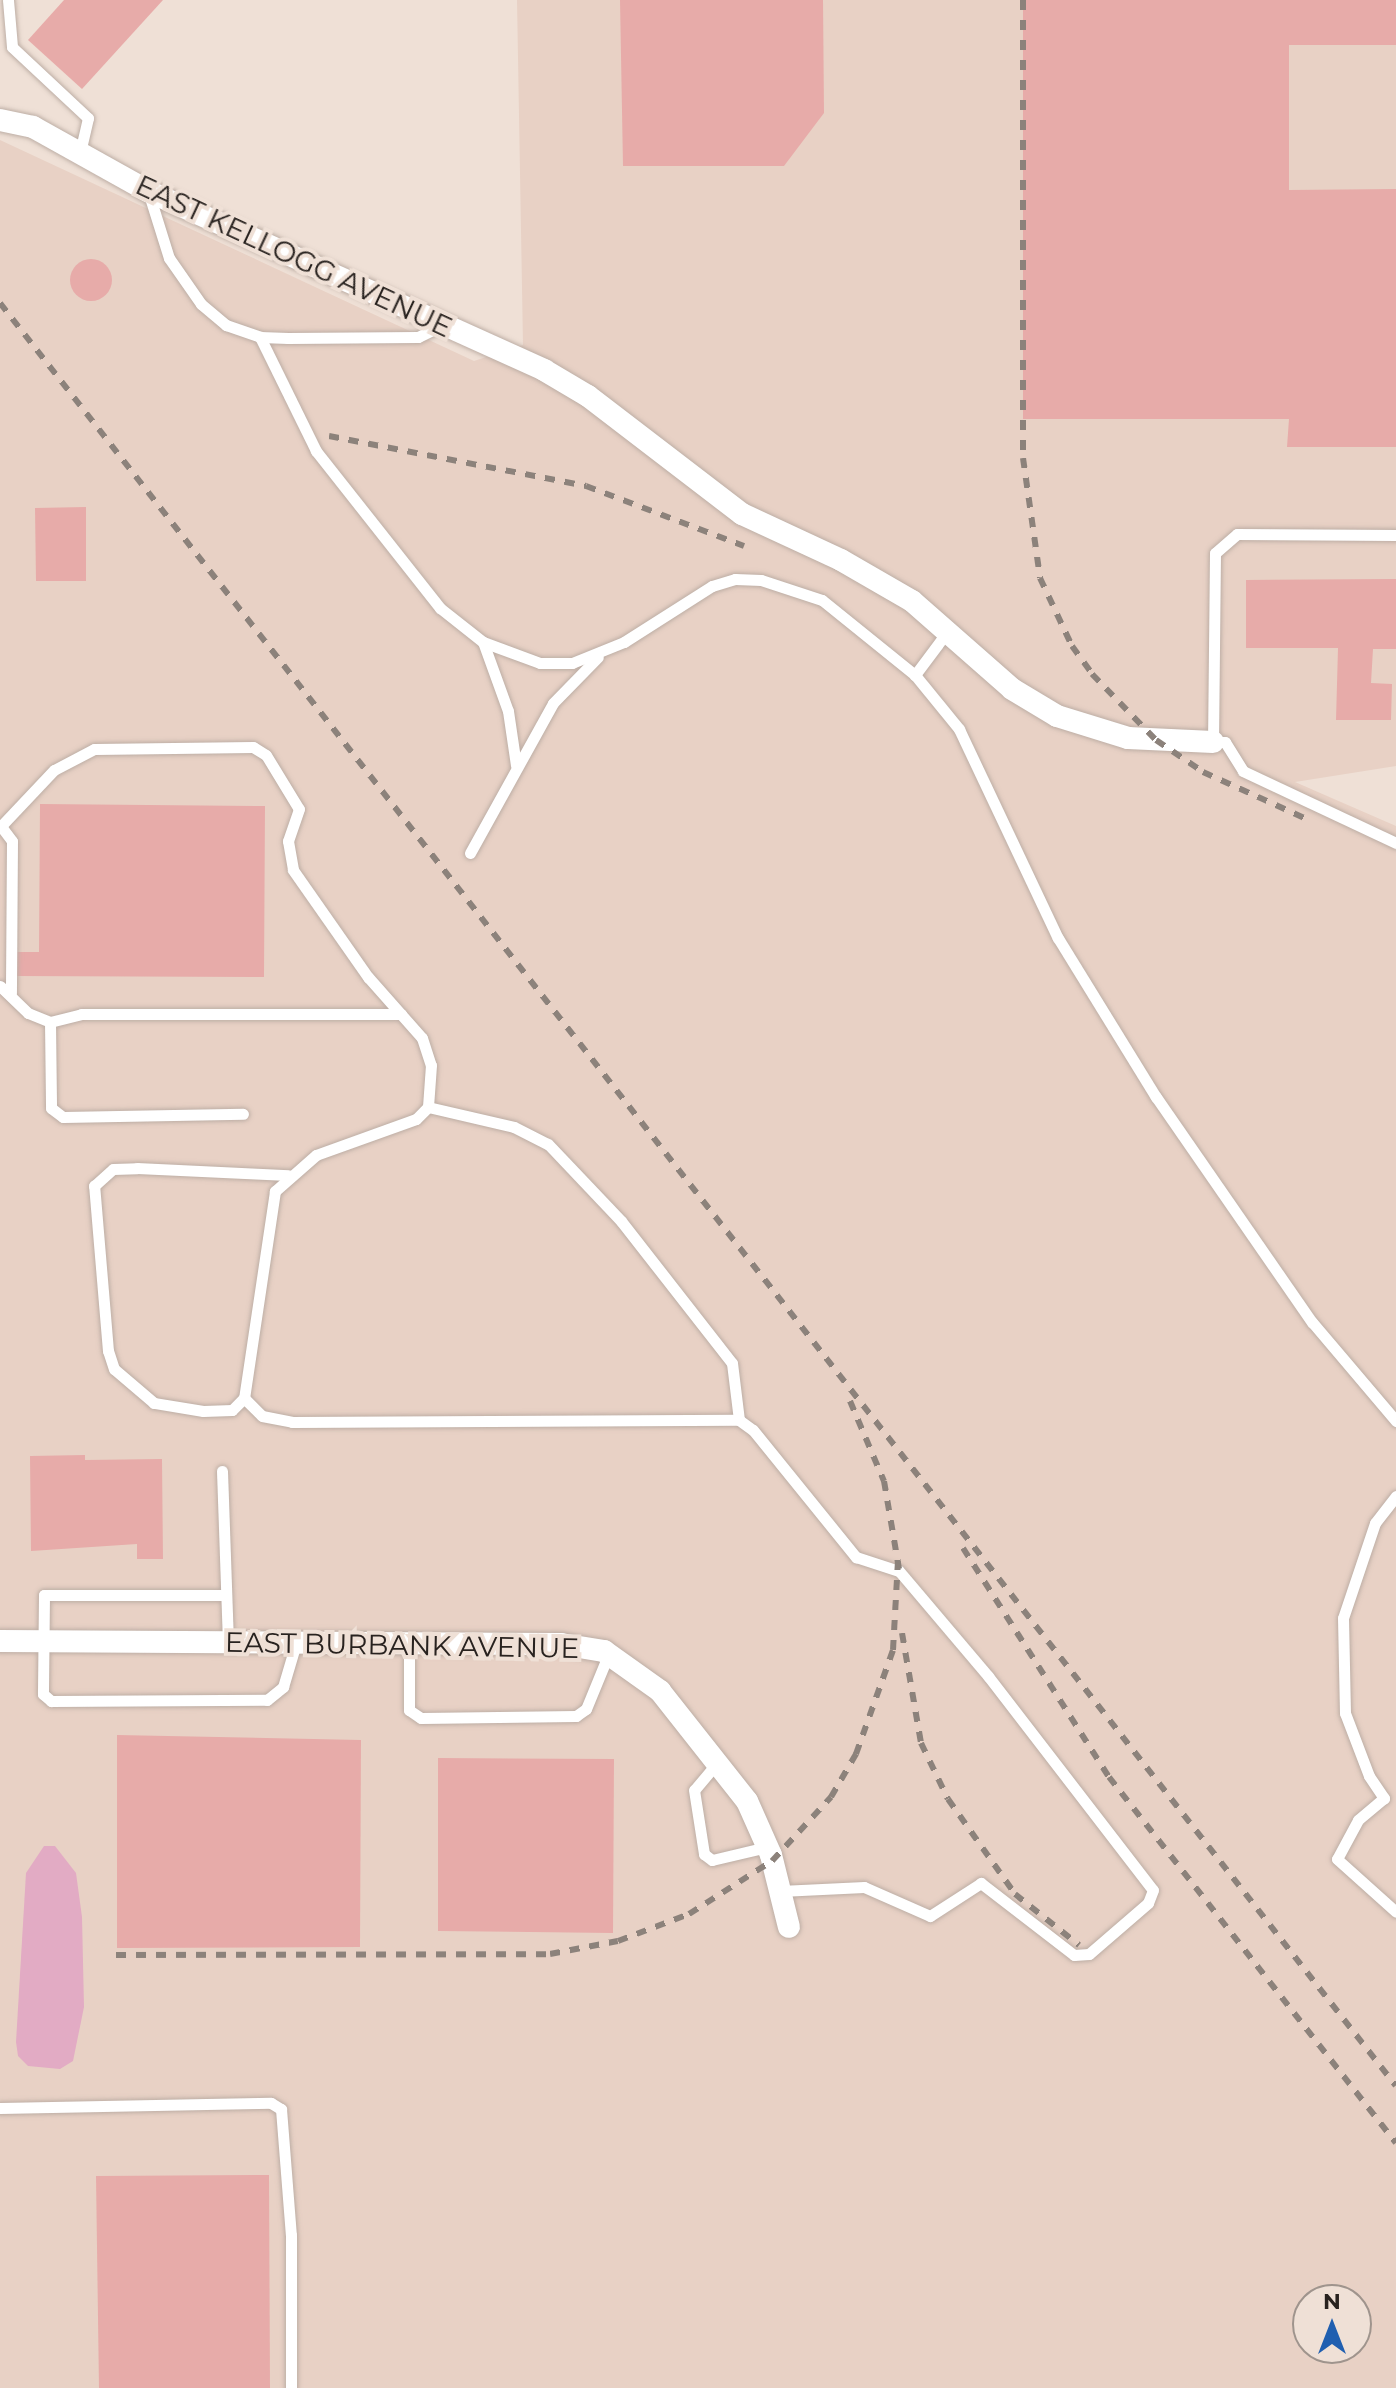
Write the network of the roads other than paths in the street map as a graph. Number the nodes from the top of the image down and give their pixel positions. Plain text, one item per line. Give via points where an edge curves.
1 (8, 0) edge
2 (0, 120) edge
3 (80, 152) junction
4 (148, 191) junction
5 (444, 325) junction
6 (260, 337) junction
7 (1396, 535) edge
8 (947, 632) junction
9 (483, 642) junction
10 (600, 654) junction
11 (915, 675) junction
12 (1213, 742) junction
13 (516, 765) junction
14 (1, 826) edge
15 (1396, 843) edge
16 (470, 853) dead end
17 (0, 986) edge
18 (11, 993) junction
19 (401, 1014) junction
20 (50, 1022) junction
21 (428, 1107) junction
22 (243, 1114) dead end
23 (288, 1175) junction
24 (244, 1398) junction
25 (739, 1420) junction
26 (1396, 1421) edge
27 (222, 1471) dead end
28 (1396, 1496) edge
29 (226, 1595) junction
30 (0, 1641) edge
31 (39, 1641) junction
32 (228, 1642) junction
33 (296, 1643) junction
34 (409, 1643) junction
35 (609, 1653) junction
36 (717, 1763) junction
37 (767, 1847) junction
38 (780, 1891) junction
39 (1396, 1912) edge
40 (789, 1927) dead end
41 (0, 2108) edge
42 (291, 2388) edge

1 - 3 lane via 12,47 88,118
2 - 3 street, EAST KELLOGG AVENUE via 33,127
3 - 4 street, EAST KELLOGG AVENUE
4 - 5 street, EAST KELLOGG AVENUE
4 - 6 lane via 169,258 201,304 226,325
5 - 6 lane via 418,337
5 - 8 street, EAST KELLOGG AVENUE via 588,396 714,496 875,579 912,601
6 - 9 lane via 324,462 440,608
7 - 12 lane via 1237,534 1215,553
8 - 11 lane
8 - 12 street, EAST KELLOGG AVENUE via 1012,689 1080,727 1128,738
9 - 10 lane via 540,663 572,663
9 - 13 lane via 508,711
10 - 11 lane via 712,586 735,579 761,580 822,600
10 - 13 lane via 553,703
11 - 26 lane via 959,729 1058,938 1097,1007 1312,1322
12 - 15 lane via 1225,742 1243,771
13 - 16 lane
14 - 18 lane via 12,841
14 - 19 lane via 54,770 94,749 253,747 266,755 299,809 288,841 293,870 368,977
17 - 18 lane
18 - 20 lane via 28,1013
19 - 20 lane via 81,1014
19 - 21 lane via 422,1038 431,1065
20 - 22 lane via 51,1108 63,1117
21 - 23 lane via 389,1131 316,1155
21 - 25 lane via 514,1127 548,1144 621,1221 732,1363
23 - 24 lane via 269,1210
23 - 24 lane via 113,1169 94,1186 114,1369 154,1403 232,1410
24 - 25 lane via 262,1416 292,1422
25 - 38 lane via 753,1430 856,1557 899,1571 988,1676 1153,1890 1148,1903 1089,1954 1074,1955 981,1883 930,1916 864,1887
27 - 29 lane
28 - 39 lane via 1375,1523 1343,1618 1345,1713 1369,1776 1384,1798 1358,1820 1337,1859
29 - 31 lane via 44,1595
29 - 32 lane
30 - 31 street, EAST BURBANK AVENUE
31 - 32 street, EAST BURBANK AVENUE
31 - 33 lane via 41,1689 51,1701 212,1702 275,1696 283,1687
32 - 33 street, EAST BURBANK AVENUE
33 - 34 street, EAST BURBANK AVENUE
34 - 35 street, EAST BURBANK AVENUE via 561,1644
34 - 35 lane via 409,1710 421,1718 576,1716 586,1709
35 - 36 street, EAST BURBANK AVENUE via 660,1691
36 - 37 street, EAST BURBANK AVENUE via 747,1801
36 - 37 lane via 694,1790 704,1854 712,1860
37 - 38 street, EAST BURBANK AVENUE
38 - 40 street, EAST BURBANK AVENUE
41 - 42 lane via 271,2103 281,2109 291,2235

